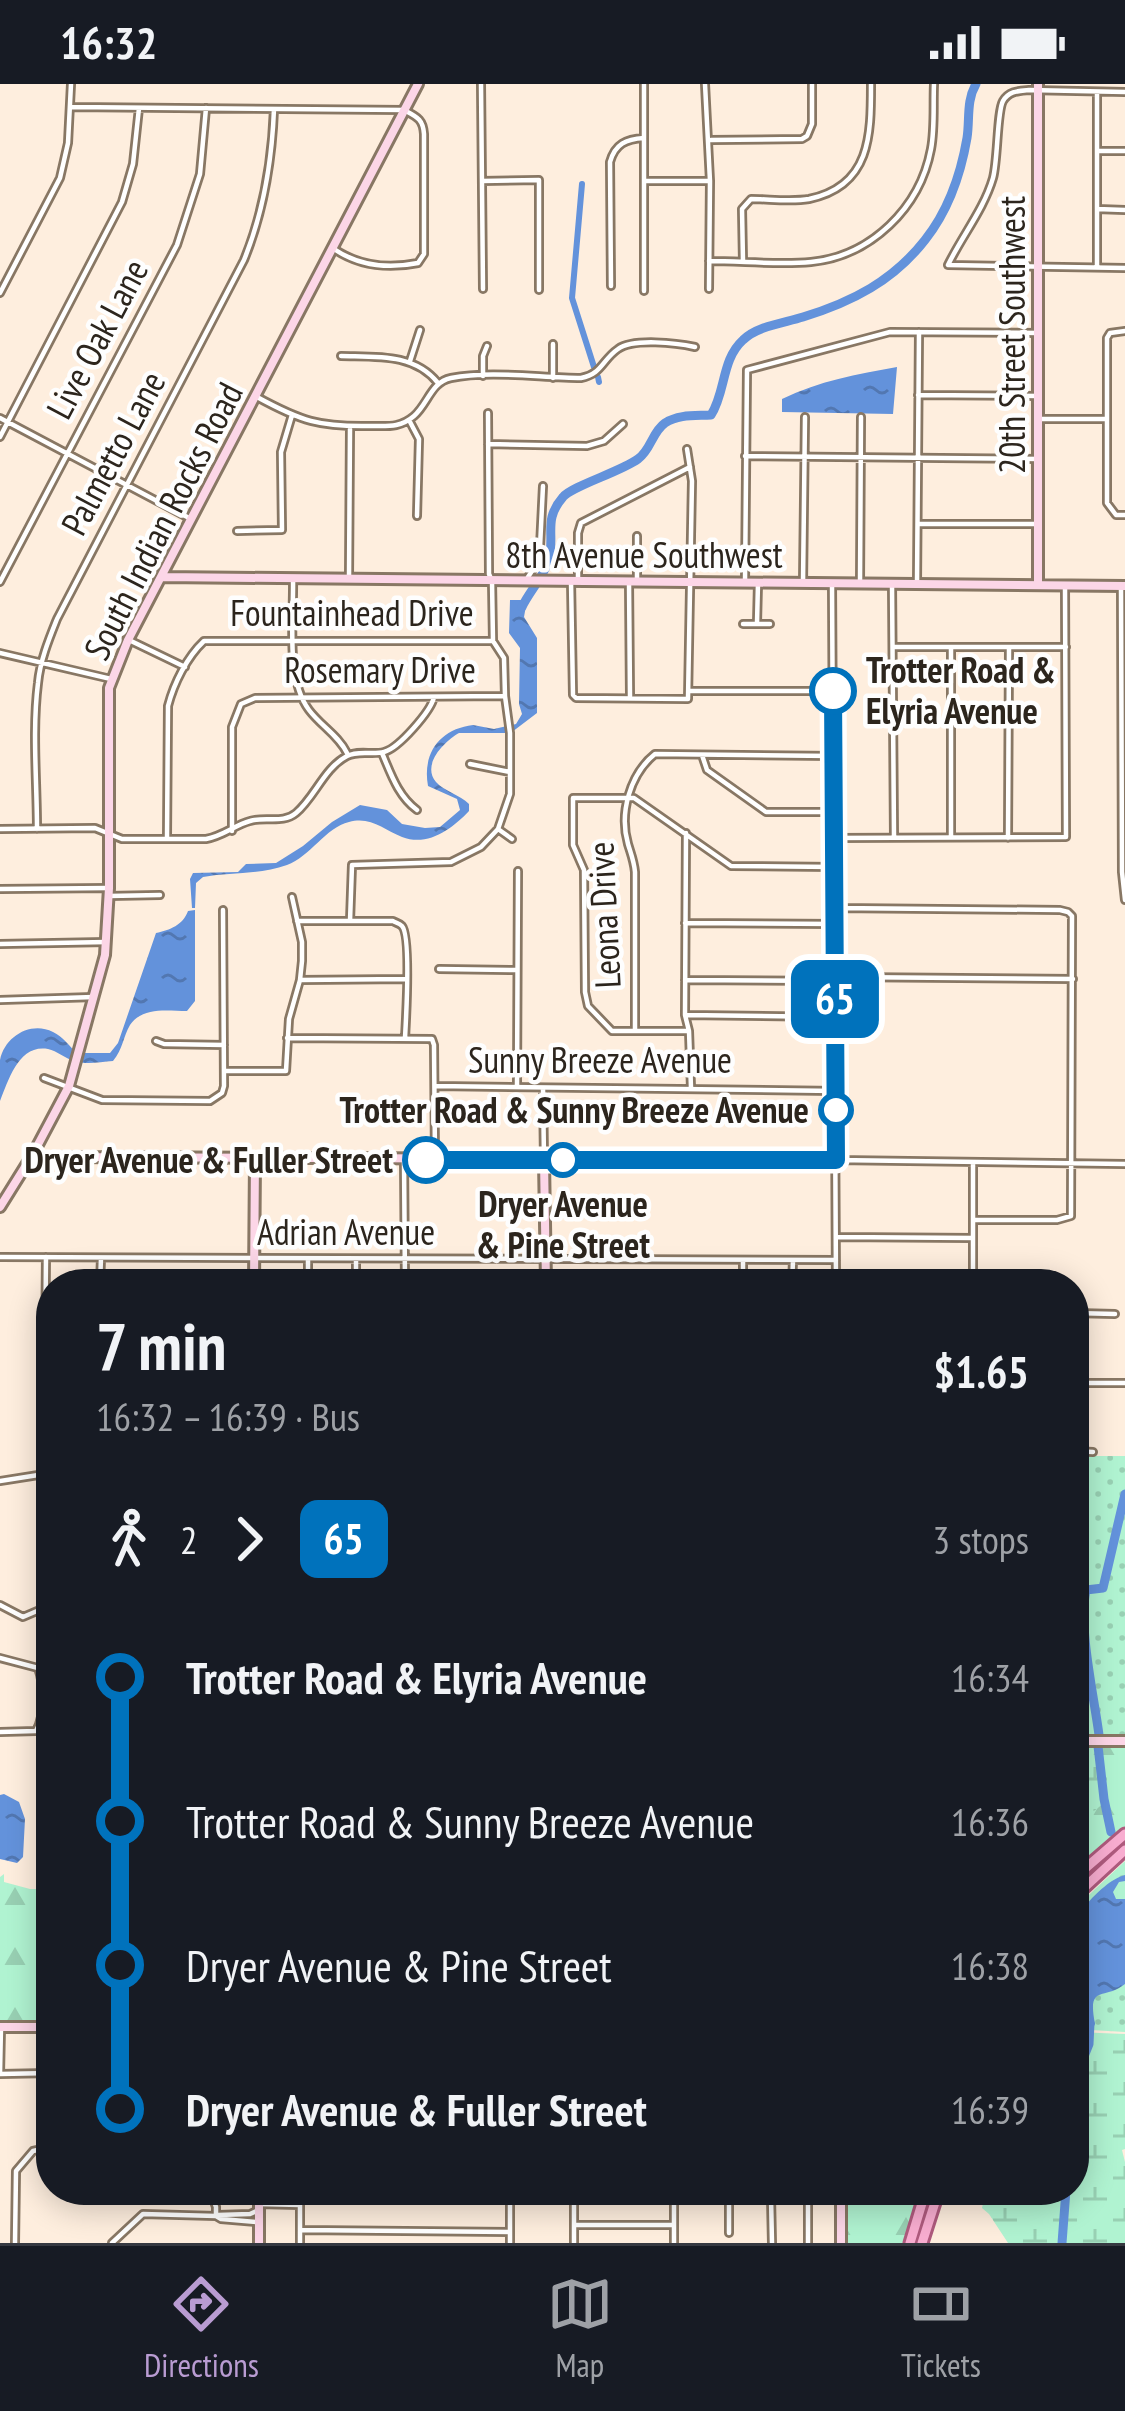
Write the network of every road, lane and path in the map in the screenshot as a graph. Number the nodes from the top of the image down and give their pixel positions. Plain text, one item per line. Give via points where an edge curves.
1 (71, 84) edge
2 (418, 84) edge
3 (481, 84) edge
4 (644, 84) edge
5 (705, 84) edge
6 (812, 84) edge
7 (871, 84) edge
8 (934, 84) edge
9 (1038, 88) edge
10 (1097, 92) junction
11 (1125, 92) edge
12 (71, 107) junction
13 (139, 108) junction
14 (206, 108) junction
15 (274, 109) junction
16 (404, 110) junction
17 (644, 138) junction
18 (708, 140) junction
19 (1097, 151) junction
20 (1125, 151) edge
21 (482, 181) junction
22 (644, 181) junction
23 (710, 182) junction
24 (1097, 209) junction
25 (1125, 210) edge
26 (334, 248) junction
27 (709, 261) junction
28 (743, 261) junction
29 (1039, 268) junction
30 (1097, 268) junction
31 (1125, 268) edge
32 (611, 286) dead end
33 (483, 289) dead end
34 (709, 289) dead end
35 (538, 290) dead end
36 (644, 291) dead end
37 (0, 293) edge
38 (420, 330) dead end
39 (1125, 331) edge
40 (920, 332) junction
41 (1039, 333) junction
42 (553, 344) dead end
43 (487, 346) dead end
44 (695, 347) dead end
45 (341, 356) dead end
46 (410, 361) junction
47 (483, 376) junction
48 (553, 378) junction
49 (439, 382) junction
50 (918, 395) junction
51 (1038, 396) junction
52 (256, 397) junction
53 (488, 413) dead end
54 (292, 416) junction
55 (805, 417) dead end
56 (861, 417) dead end
57 (0, 418) edge
58 (1039, 419) junction
59 (1106, 419) junction
60 (409, 420) junction
61 (8, 422) junction
62 (623, 424) dead end
63 (350, 427) junction
64 (0, 437) edge
65 (488, 444) junction
66 (687, 449) dead end
67 (67, 454) junction
68 (745, 456) junction
69 (805, 457) junction
70 (861, 458) junction
71 (918, 458) junction
72 (1039, 459) junction
73 (690, 467) junction
74 (127, 486) junction
75 (543, 486) dead end
76 (1125, 515) edge
77 (418, 516) dead end
78 (191, 519) junction
79 (918, 524) junction
80 (1038, 524) junction
81 (237, 531) dead end
82 (637, 536) dead end
83 (162, 577) junction
84 (293, 579) junction
85 (349, 579) junction
86 (492, 581) junction
87 (525, 581) junction
88 (574, 581) junction
89 (0, 582) edge
90 (633, 582) junction
91 (688, 582) junction
92 (745, 583) junction
93 (758, 583) junction
94 (803, 583) junction
95 (832, 584) junction
96 (860, 584) junction
97 (892, 584) junction
98 (917, 584) junction
99 (1038, 585) junction
100 (1065, 585) junction
101 (1123, 586) edge
102 (757, 623) junction
103 (743, 624) dead end
104 (770, 624) dead end
105 (128, 640) junction
106 (294, 640) junction
107 (494, 641) junction
108 (893, 647) junction
109 (1066, 647) junction
110 (951, 648) junction
111 (1009, 648) junction
112 (0, 653) edge
113 (42, 663) junction
114 (185, 668) junction
115 (110, 679) junction
116 (688, 691) junction
117 (833, 691) junction
118 (505, 696) junction
119 (302, 697) junction
120 (434, 697) junction
121 (630, 698) junction
122 (1124, 737) edge
123 (382, 753) junction
124 (702, 753) junction
125 (348, 755) junction
126 (833, 756) junction
127 (470, 764) dead end
128 (510, 772) junction
129 (627, 797) junction
130 (417, 810) dead end
131 (834, 812) junction
132 (0, 829) edge
133 (37, 829) junction
134 (498, 829) junction
135 (232, 831) junction
136 (686, 833) junction
137 (109, 835) junction
138 (894, 837) junction
139 (951, 837) junction
140 (834, 838) junction
141 (1008, 838) junction
142 (167, 839) junction
143 (512, 839) dead end
144 (834, 867) junction
145 (518, 871) dead end
146 (0, 889) edge
147 (109, 892) junction
148 (160, 896) dead end
149 (292, 897) dead end
150 (1125, 900) edge
151 (835, 908) junction
152 (223, 910) dead end
153 (297, 921) junction
154 (350, 921) junction
155 (685, 923) junction
156 (835, 924) junction
157 (107, 942) junction
158 (0, 944) edge
159 (440, 969) dead end
160 (517, 970) junction
161 (407, 979) junction
162 (1073, 979) junction
163 (300, 980) junction
164 (685, 980) junction
165 (835, 981) junction
166 (94, 998) junction
167 (0, 1000) edge
168 (685, 1015) junction
169 (836, 1017) junction
170 (635, 1031) junction
171 (689, 1031) junction
172 (406, 1038) junction
173 (287, 1039) junction
174 (156, 1041) dead end
175 (224, 1045) junction
176 (224, 1071) junction
177 (44, 1078) dead end
178 (69, 1086) junction
179 (435, 1086) junction
180 (518, 1087) junction
181 (543, 1087) junction
182 (691, 1088) junction
183 (836, 1091) junction
184 (33, 1154) junction
185 (255, 1159) junction
186 (404, 1160) junction
187 (435, 1160) junction
188 (544, 1160) junction
189 (836, 1160) junction
190 (973, 1162) junction
191 (1072, 1164) junction
192 (1125, 1164) edge
193 (0, 1207) edge
194 (973, 1220) junction
195 (836, 1237) junction
196 (973, 1238) junction
197 (0, 1256) edge
198 (46, 1257) junction
199 (100, 1258) junction
200 (254, 1258) junction
201 (308, 1259) junction
202 (356, 1259) junction
203 (405, 1259) junction
204 (545, 1259) junction
205 (836, 1260) junction
206 (743, 1261) junction
207 (793, 1261) junction
208 (46, 1269) edge
209 (100, 1269) edge
210 (254, 1269) edge
211 (308, 1269) edge
212 (356, 1269) edge
213 (405, 1269) edge
214 (545, 1269) edge
215 (743, 1269) edge
216 (793, 1269) edge
217 (836, 1269) edge
218 (973, 1269) edge
219 (1089, 1313) edge
220 (1115, 1314) dead end
221 (1089, 1382) edge
222 (1125, 1383) edge
223 (1089, 1452) edge
224 (1093, 1452) dead end
225 (36, 1475) edge
226 (2, 1479) edge
227 (0, 1605) edge
228 (36, 1610) edge
229 (0, 1658) edge
230 (36, 1667) edge
231 (36, 1731) edge
232 (0, 1732) edge
233 (1089, 1741) edge
234 (1125, 1741) edge
235 (1125, 1834) edge
236 (1125, 1850) edge
237 (1089, 1865) edge
238 (1089, 1883) edge
239 (0, 2027) edge
240 (36, 2027) edge
241 (36, 2074) edge
242 (36, 2151) edge
243 (215, 2205) edge
244 (300, 2205) joint
245 (510, 2205) edge
246 (574, 2205) edge
247 (674, 2205) edge
248 (729, 2205) edge
249 (772, 2205) edge
250 (808, 2205) edge
251 (841, 2205) edge
252 (921, 2205) edge
253 (934, 2205) edge
254 (259, 2207) junction
255 (216, 2216) junction
256 (259, 2222) junction
257 (574, 2225) junction
258 (674, 2225) junction
259 (300, 2230) junction
260 (510, 2231) junction
261 (729, 2233) dead end
262 (15, 2243) edge
263 (112, 2243) edge
264 (259, 2243) edge
265 (300, 2243) edge
266 (510, 2243) edge
267 (574, 2243) edge
268 (674, 2243) edge
269 (772, 2243) edge
270 (808, 2243) edge
271 (841, 2243) edge
272 (910, 2243) edge
273 (922, 2243) edge

1 - 12 street
2 - 16 street, South Indian Rocks Road
3 - 21 street
4 - 17 street
5 - 18 street
6 - 18 street via 808,136
7 - 28 street via 870,140 857,167 816,197 745,203
8 - 28 street via 927,166 891,224 828,259
9 - 10 street
9 - 29 street, 20th Street Southwest
9 - 29 street via 1003,101 993,178 948,265
10 - 11 street
10 - 19 street
12 - 13 street
12 - 37 street via 60,178
13 - 14 street
13 - 61 street via 122,202
14 - 15 street
14 - 67 street, Live Oak Lane via 187,221
15 - 16 street
15 - 74 street, Palmetto Lane via 253,238
16 - 26 street, South Indian Rocks Road
16 - 26 street via 423,123 424,254 409,265 364,264
17 - 22 street
17 - 32 street via 623,141 610,162
18 - 23 street
19 - 20 street
19 - 24 street
21 - 33 street
21 - 35 street via 539,180
22 - 23 street
22 - 36 street
23 - 27 street
24 - 25 street
24 - 30 street
26 - 52 street, South Indian Rocks Road
27 - 28 street
27 - 34 street
29 - 30 street
29 - 41 street, 20th Street Southwest
30 - 31 street
38 - 46 street
39 - 59 street via 1107,338
40 - 41 street
40 - 50 street
40 - 68 street via 890,332 747,370
41 - 51 street, 20th Street Southwest
42 - 48 street
43 - 47 street
44 - 48 street via 630,344 593,375
45 - 46 street
46 - 49 street
47 - 48 street
47 - 49 street
49 - 60 street
50 - 51 street
50 - 71 street
51 - 58 street, 20th Street Southwest
52 - 54 street
52 - 78 street, South Indian Rocks Road
53 - 65 street
54 - 63 street
54 - 81 street via 281,452 282,530
55 - 69 street
56 - 70 street
57 - 61 street
58 - 59 street
58 - 72 street, 20th Street Southwest
59 - 76 street via 1106,503
60 - 63 street
60 - 77 street via 419,439
61 - 64 street
61 - 67 street
62 - 65 street via 587,446
63 - 85 street
65 - 86 street
66 - 73 street
67 - 74 street
67 - 89 street, Live Oak Lane
68 - 69 street
68 - 92 street
69 - 70 street
69 - 94 street
70 - 71 street
70 - 96 street
71 - 72 street
71 - 79 street
72 - 80 street, 20th Street Southwest
73 - 88 street via 581,524
73 - 91 street
74 - 78 street
74 - 113 street, Palmetto Lane
75 - 87 street via 542,556
78 - 83 street, South Indian Rocks Road
79 - 80 street
79 - 98 street
80 - 99 street, 20th Street Southwest
82 - 90 street
83 - 84 street, 8th Avenue Southwest
83 - 105 street, South Indian Rocks Road
84 - 85 street, 8th Avenue Southwest
84 - 106 street
85 - 86 street, 8th Avenue Southwest
86 - 87 street, 8th Avenue Southwest
86 - 107 street
87 - 88 street, 8th Avenue Southwest
88 - 90 street, 8th Avenue Southwest
88 - 121 street via 573,694
90 - 91 street, 8th Avenue Southwest
90 - 121 street
91 - 92 street, 8th Avenue Southwest
91 - 116 street
92 - 93 street, 8th Avenue Southwest
93 - 94 street, 8th Avenue Southwest
93 - 102 street
94 - 95 street, 8th Avenue Southwest
95 - 96 street, 8th Avenue Southwest
95 - 117 street
96 - 97 street, 8th Avenue Southwest
97 - 98 street, 8th Avenue Southwest
97 - 108 street
98 - 99 street, 8th Avenue Southwest
99 - 100 street, 8th Avenue Southwest
100 - 101 street, 8th Avenue Southwest
100 - 109 street
101 - 122 street
102 - 103 street
102 - 104 street
105 - 114 street
105 - 115 street, South Indian Rocks Road
106 - 107 street, Fountainhead Drive
106 - 114 street, Fountainhead Drive via 204,641
106 - 119 street
107 - 118 street via 504,658
108 - 110 street
108 - 138 street
109 - 111 street
109 - 141 street via 1066,837
110 - 111 street
110 - 139 street
111 - 141 street
112 - 113 street
113 - 115 street
113 - 133 street, Palmetto Lane
114 - 142 street via 168,706
115 - 137 street, South Indian Rocks Road
116 - 117 street
116 - 121 street via 688,699
117 - 126 street
118 - 120 street, Rosemary Drive
118 - 128 street
119 - 120 street, Rosemary Drive
119 - 125 street
119 - 135 street, Rosemary Drive via 255,698 234,716
120 - 123 street
122 - 150 street
123 - 125 street
123 - 130 street via 397,789
124 - 126 street
124 - 129 street via 655,754
124 - 131 street via 707,770 766,812
125 - 135 street via 290,817 252,820
126 - 131 street
127 - 128 street
128 - 134 street
129 - 136 street
129 - 170 street, Leona Drive
129 - 170 street via 573,798 573,845 584,870 588,1006 612,1031
131 - 140 street
132 - 133 street
133 - 137 street
134 - 143 street
134 - 154 street via 451,862 354,861
135 - 142 street
136 - 144 street via 731,866
136 - 155 street
137 - 142 street
137 - 147 street, South Indian Rocks Road
138 - 139 street
138 - 140 street
139 - 141 street
140 - 144 street
144 - 151 street
145 - 160 street
146 - 147 street
147 - 148 street
147 - 157 street, South Indian Rocks Road
149 - 153 street
151 - 156 street
151 - 162 street via 1068,912
152 - 175 street
153 - 154 street
153 - 163 street
154 - 161 street via 401,925
155 - 156 street
155 - 164 street
156 - 165 street
157 - 158 street
157 - 166 street, South Indian Rocks Road
159 - 160 street
160 - 180 street
161 - 163 street
161 - 172 street
162 - 165 street
162 - 191 street
163 - 173 street
164 - 165 street
164 - 168 street
165 - 169 street
166 - 167 street
166 - 178 street, South Indian Rocks Road
168 - 169 street
168 - 171 street
169 - 183 street
170 - 171 street
171 - 182 street
172 - 173 street
172 - 179 street via 432,1039
173 - 176 street via 286,1071
174 - 175 street
175 - 176 street
176 - 178 street via 222,1093 210,1101 102,1100
177 - 178 street
178 - 184 street, South Indian Rocks Road
179 - 180 street, Sunny Breeze Avenue
179 - 187 street
180 - 181 street, Sunny Breeze Avenue
181 - 182 street, Sunny Breeze Avenue
181 - 188 street
182 - 183 street, Sunny Breeze Avenue
183 - 189 street
184 - 185 street
184 - 193 street, South Indian Rocks Road
185 - 186 street
185 - 200 street
186 - 187 street
186 - 203 street
187 - 188 street
188 - 189 street
188 - 204 street
189 - 190 street
189 - 195 street
190 - 191 street
190 - 194 street
191 - 192 street
191 - 194 street via 1071,1216
194 - 196 street
195 - 196 street
195 - 205 street
196 - 218 street
197 - 198 street, Adrian Avenue
198 - 199 street, Adrian Avenue
198 - 208 street
199 - 200 street, Adrian Avenue
199 - 209 street
200 - 201 street, Adrian Avenue
200 - 210 street
201 - 202 street, Adrian Avenue
201 - 211 street
202 - 203 street, Adrian Avenue
202 - 212 street
203 - 204 street, Adrian Avenue
203 - 213 street
204 - 206 street, Adrian Avenue
204 - 214 street
205 - 207 street, Adrian Avenue
205 - 217 street
206 - 207 street, Adrian Avenue
206 - 215 street
207 - 216 street
219 - 220 street
221 - 222 street
223 - 224 street
225 - 226 street
227 - 228 street via 22,1617
229 - 230 street
231 - 232 street
233 - 234 street
235 - 237 main road
236 - 238 main road
239 - 240 street
239 - 241 street via 0,2074
242 - 262 street via 16,2170
243 - 255 street
244 - 254 street
244 - 259 street
245 - 260 street
246 - 257 street
247 - 258 street
248 - 261 street
249 - 269 street
250 - 270 street
251 - 271 street
252 - 272 main road
253 - 273 main road
254 - 255 street
254 - 256 street
255 - 256 street
255 - 263 street via 143,2214
256 - 264 street
257 - 258 street
257 - 267 street
258 - 268 street
259 - 260 street
259 - 265 street
260 - 266 street

